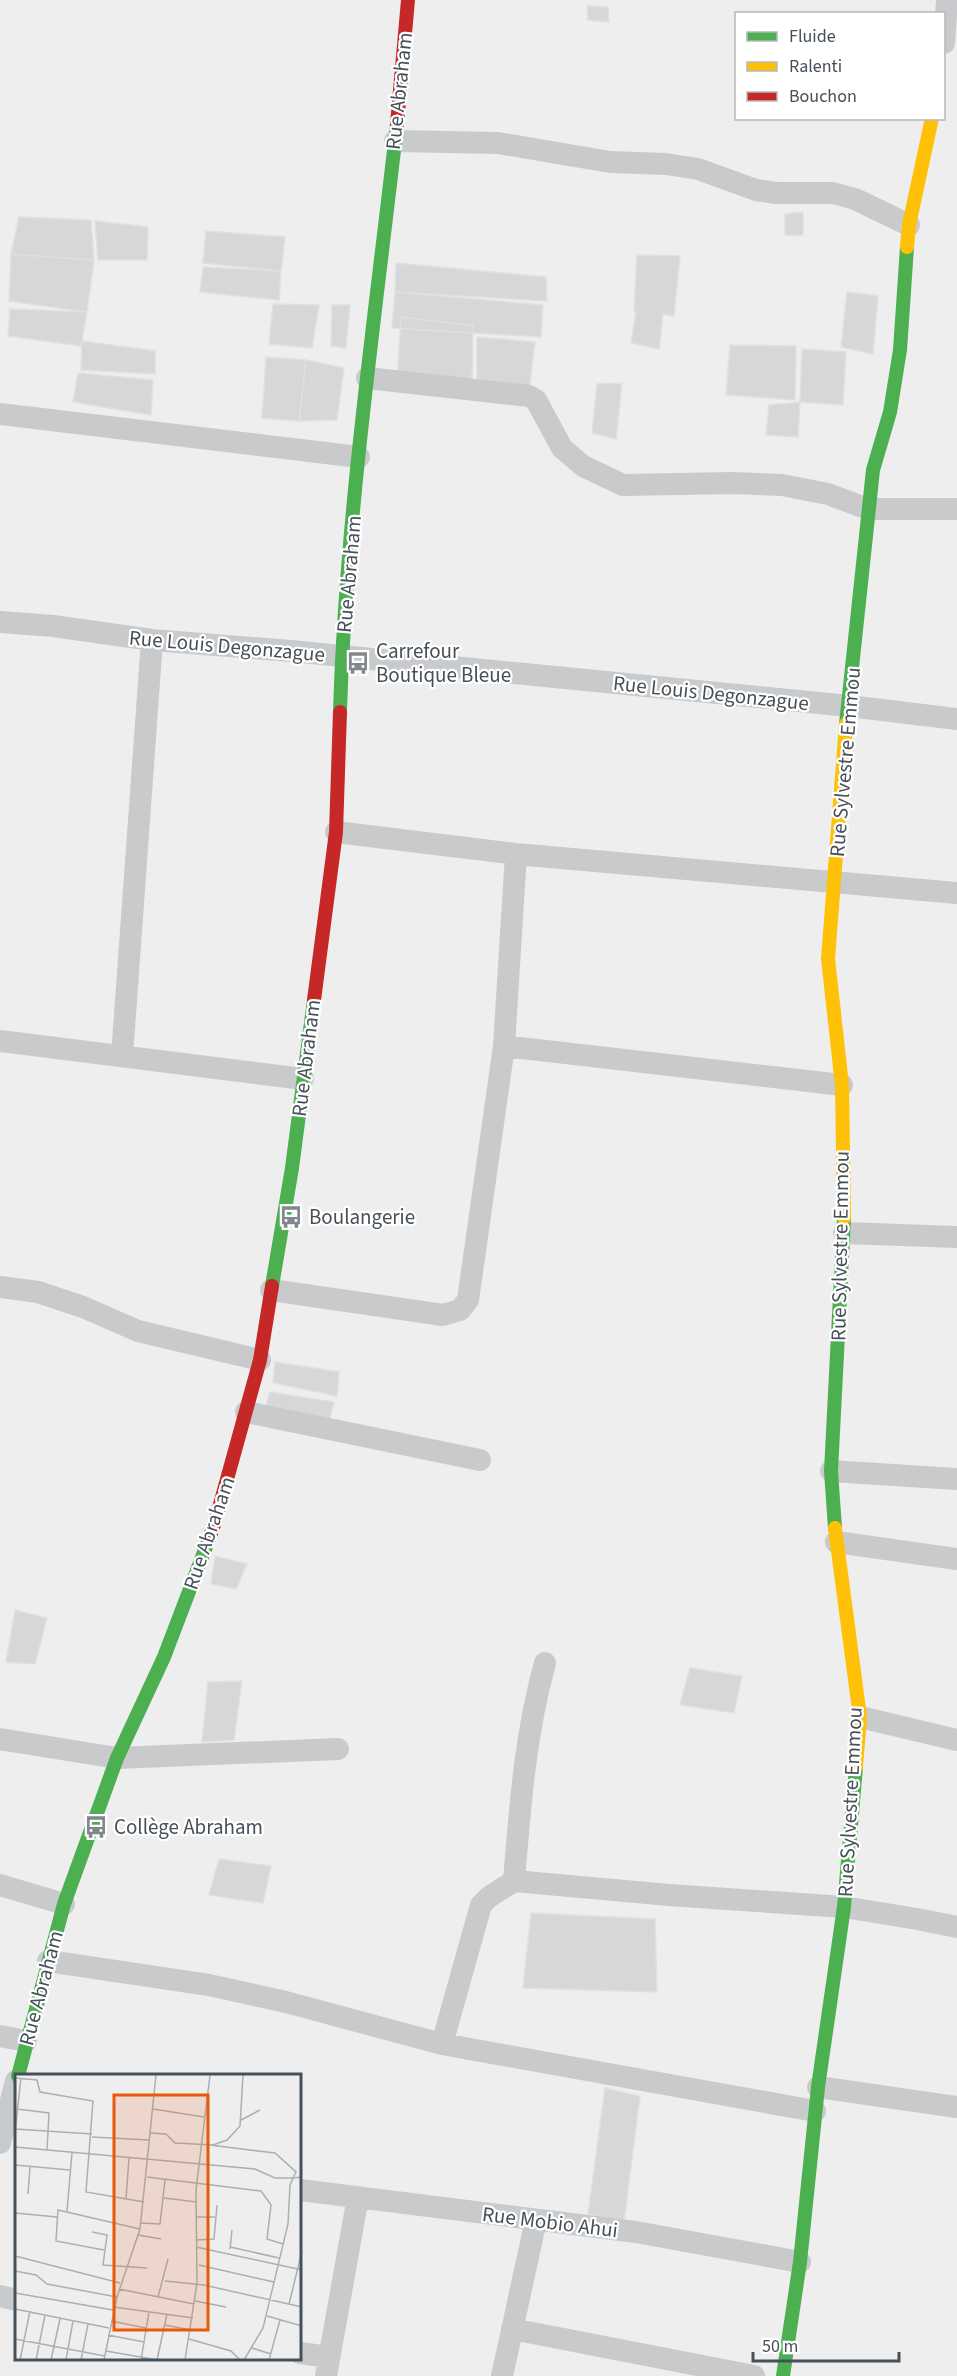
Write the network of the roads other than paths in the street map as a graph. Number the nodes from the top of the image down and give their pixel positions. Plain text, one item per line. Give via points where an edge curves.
1 (408, 0) edge
2 (947, 0) edge
3 (945, 29) edge
4 (932, 120) edge
5 (395, 141) junction
6 (909, 225) junction
7 (367, 378) junction
8 (0, 414) edge
9 (359, 458) junction
10 (868, 509) junction
11 (957, 509) edge
12 (0, 622) edge
13 (152, 640) junction
14 (342, 657) junction
15 (849, 706) junction
16 (957, 719) edge
17 (336, 832) junction
18 (516, 854) junction
19 (835, 882) junction
20 (957, 893) edge
21 (0, 1041) edge
22 (504, 1046) junction
23 (122, 1056) junction
24 (303, 1079) junction
25 (842, 1085) junction
26 (844, 1233) junction
27 (957, 1237) edge
28 (0, 1287) edge
29 (271, 1290) junction
30 (260, 1360) junction
31 (246, 1412) junction
32 (480, 1460) dead end
33 (831, 1472) junction
34 (957, 1479) edge
35 (836, 1542) junction
36 (957, 1559) edge
37 (545, 1663) dead end
38 (860, 1717) junction
39 (0, 1739) edge
40 (957, 1740) edge
41 (338, 1749) dead end
42 (117, 1758) junction
43 (514, 1881) junction
44 (0, 1886) edge
45 (64, 1904) junction
46 (844, 1907) junction
47 (957, 1928) edge
48 (48, 1961) junction
49 (0, 2036) edge
50 (26, 2041) junction
51 (442, 2044) junction
52 (18, 2074) edge
53 (15, 2085) edge
54 (818, 2087) junction
55 (957, 2107) edge
56 (815, 2111) junction
57 (0, 2143) edge
58 (0, 2149) edge
59 (15, 2152) edge
60 (302, 2190) edge
61 (358, 2197) junction
62 (536, 2220) junction
63 (800, 2262) junction
64 (0, 2296) edge
65 (15, 2300) edge
66 (512, 2329) junction
67 (302, 2354) edge
68 (327, 2366) edge
69 (502, 2376) edge
70 (754, 2376) edge
71 (783, 2376) edge

1 - 5 street, Rue Abraham
2 - 3 street
4 - 6 street, Rue Sylvestre Emmou
5 - 6 street via 498,143 610,162 687,167 756,190 833,193 855,199
5 - 7 street, Rue Abraham
6 - 10 street, Rue Sylvestre Emmou via 900,350
7 - 9 street, Rue Abraham
7 - 10 street via 529,396 536,400 562,448 583,466 623,485 782,485 828,494
8 - 9 street
9 - 14 street, Rue Abraham
10 - 11 street
10 - 15 street, Rue Sylvestre Emmou
12 - 13 street, Rue Louis Degonzague
13 - 14 street, Rue Louis Degonzague
13 - 23 street
14 - 15 street, Rue Louis Degonzague
14 - 17 street, Rue Abraham
15 - 16 street, Rue Louis Degonzague
15 - 19 street, Rue Sylvestre Emmou
17 - 18 street
17 - 24 street, Rue Abraham
18 - 19 street
18 - 22 street
19 - 20 street
19 - 25 street, Rue Sylvestre Emmou via 828,960
21 - 23 street
22 - 25 street
22 - 29 street via 468,1300 460,1310 443,1315
23 - 24 street
24 - 29 street, Rue Abraham
25 - 26 street, Rue Sylvestre Emmou
26 - 27 street
26 - 33 street, Rue Sylvestre Emmou
28 - 30 street via 38,1292 138,1331
29 - 30 street, Rue Abraham
30 - 31 street, Rue Abraham
31 - 32 street
31 - 42 street, Rue Abraham via 216,1519 193,1581 164,1657
33 - 34 street
33 - 35 street, Rue Sylvestre Emmou
35 - 36 street
35 - 38 street, Rue Sylvestre Emmou
37 - 43 street via 533,1704 522,1773
38 - 40 street
38 - 46 street, Rue Sylvestre Emmou
39 - 42 street
41 - 42 street
42 - 45 street, Rue Abraham
43 - 46 street
43 - 51 street via 481,1905
44 - 45 street
45 - 48 street, Rue Abraham
46 - 47 street
46 - 54 street, Rue Sylvestre Emmou
48 - 50 street, Rue Abraham
48 - 51 street via 208,1985
49 - 50 street
50 - 52 street, Rue Abraham
51 - 56 street
53 - 57 street
54 - 55 street
54 - 56 street, Rue Sylvestre Emmou
56 - 63 street, Rue Sylvestre Emmou
58 - 59 street
60 - 61 street, Rue Mobio Ahui
61 - 62 street, Rue Mobio Ahui
61 - 68 street
62 - 63 street, Rue Mobio Ahui via 636,2232
62 - 66 street
63 - 71 street, Rue Sylvestre Emmou
64 - 65 street
66 - 69 street
66 - 70 street
67 - 68 street

